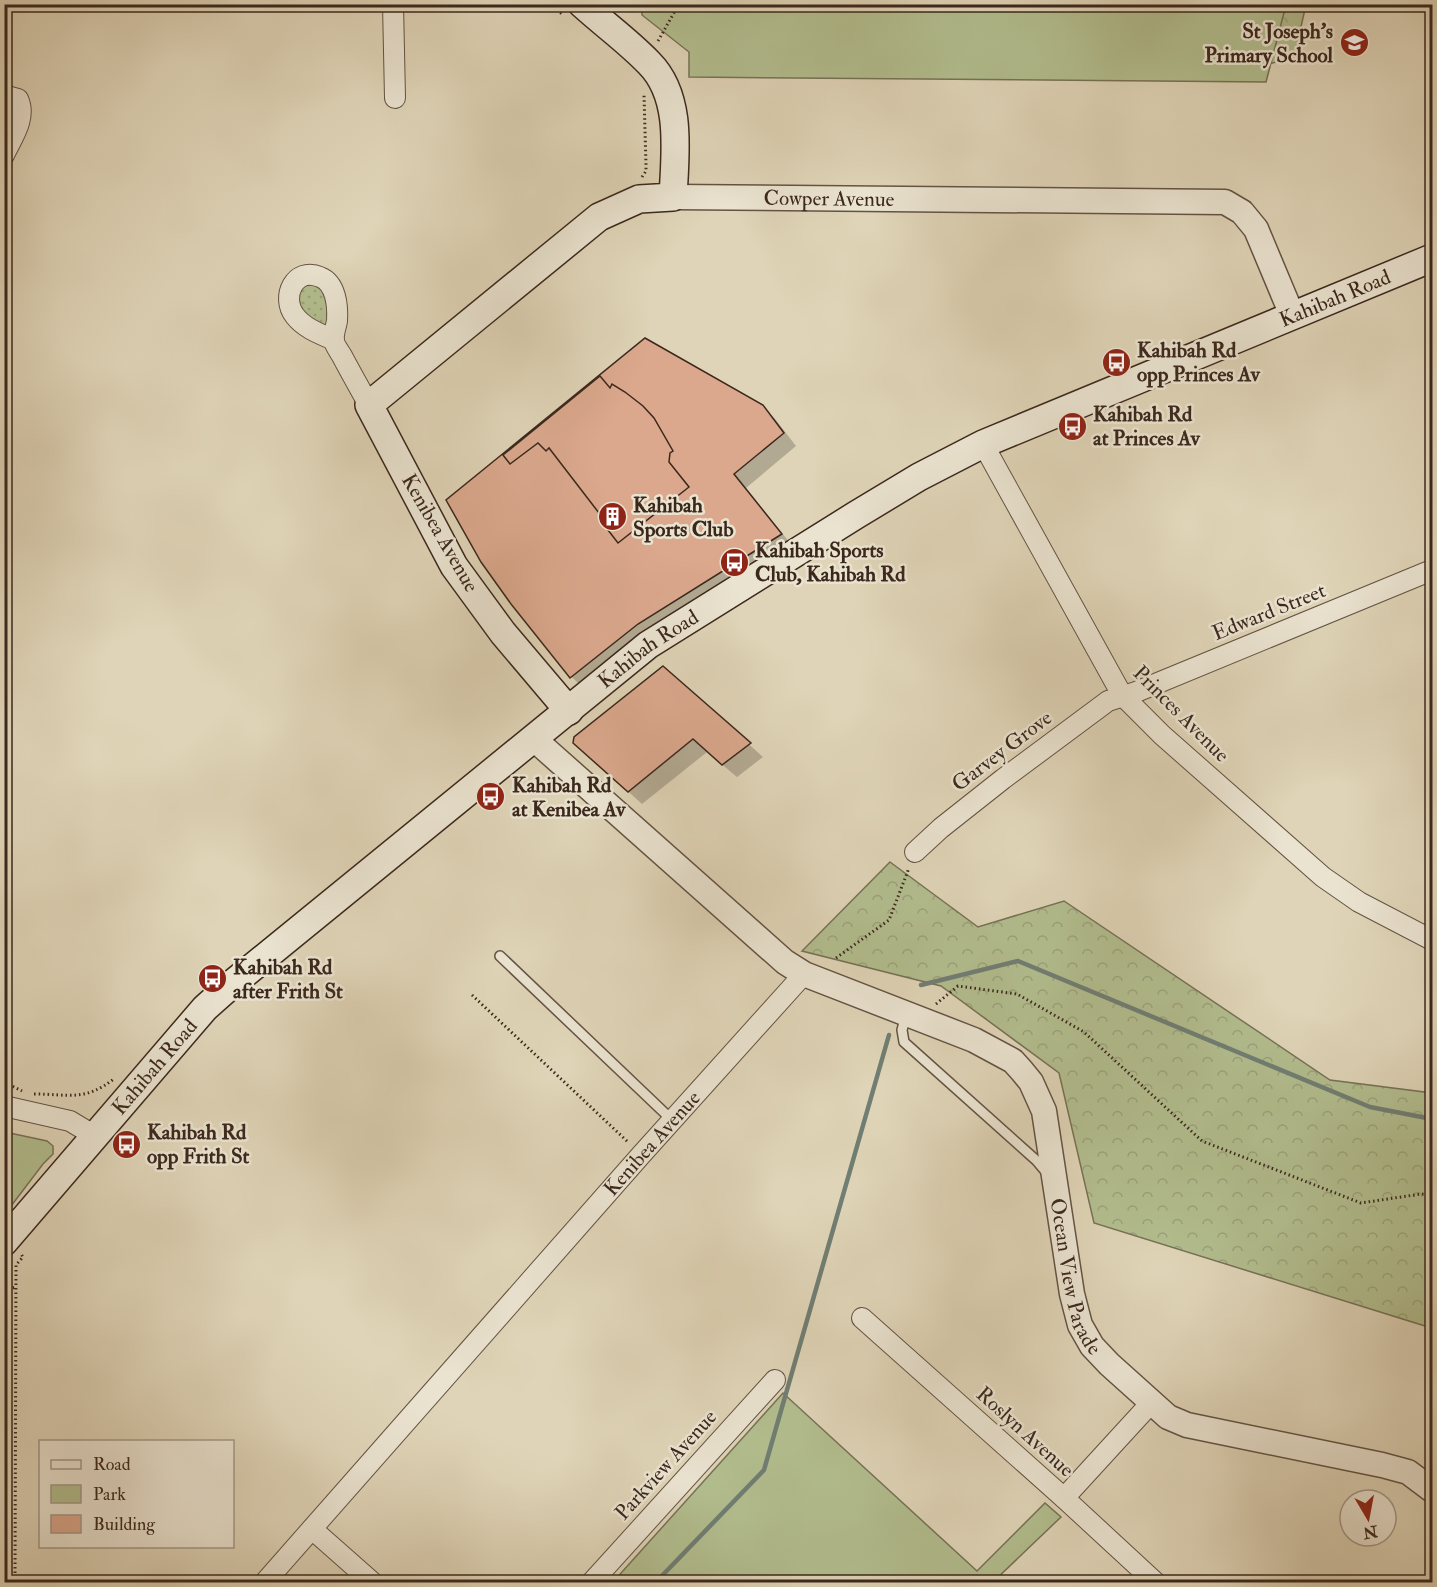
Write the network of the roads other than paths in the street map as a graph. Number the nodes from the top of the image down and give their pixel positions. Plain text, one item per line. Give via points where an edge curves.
1 (393, 4) edge
2 (573, 10) edge
3 (4, 95) edge
4 (395, 98) dead end
5 (4, 155) edge
6 (673, 197) junction
7 (1432, 258) edge
8 (1293, 315) junction
9 (334, 340) dead end
10 (369, 405) junction
11 (983, 444) junction
12 (1432, 570) edge
13 (1122, 695) junction
14 (569, 711) junction
15 (534, 739) junction
16 (915, 852) road end
17 (1432, 940) edge
18 (500, 956) dead end
19 (804, 974) junction
20 (912, 1015) junction
21 (4, 1106) edge
22 (672, 1120) junction
23 (95, 1136) junction
24 (1055, 1183) junction
25 (12, 1247) edge
26 (862, 1318) dead end
27 (775, 1380) dead end
28 (1151, 1403) junction
29 (1432, 1490) edge
30 (1064, 1498) junction
31 (312, 1529) junction
32 (265, 1582) edge
33 (372, 1582) edge
34 (592, 1582) edge
35 (1155, 1582) edge

1 - 4 street
2 - 6 main road via 647,61 662,82 670,100 675,140
3 - 5 street via 18,99 22,107 21,121
6 - 8 street, Cowper Avenue via 1225,202 1242,212 1256,229
6 - 10 main road, Cowper Avenue via 639,200 599,217
7 - 8 main road, Kahibah Road
8 - 11 main road, Kahibah Road
9 - 10 street, Kenibea Avenue
10 - 14 main road, Kenibea Avenue via 454,566 503,633
11 - 13 street, Princes Avenue
11 - 14 main road, Kahibah Road via 929,471 648,645
12 - 13 street, Edward Street
13 - 16 street, Garvey Grove via 1108,701 1003,779
13 - 17 street, Princes Avenue via 1323,877 1359,902
14 - 15 main road, Kahibah Road
15 - 19 street via 770,950
15 - 23 main road, Kahibah Road via 218,996
18 - 22 lane
19 - 20 street, Ocean View Parade
19 - 22 street, Kenibea Avenue
20 - 24 lane via 902,1030 904,1042 1037,1161
20 - 24 street, Ocean View Parade via 974,1040 1022,1071 1044,1111
21 - 23 street via 70,1121
22 - 31 street, Kenibea Avenue
23 - 25 main road, Kahibah Road
24 - 28 street, Ocean View Parade via 1080,1324 1092,1346
26 - 30 street, Roslyn Avenue
27 - 34 street, Parkview Avenue
28 - 29 street, Ocean View Parade via 1168,1417 1187,1425 1382,1465 1408,1472
28 - 30 street
30 - 35 street, Roslyn Avenue
31 - 32 street, Kenibea Avenue
31 - 33 street

